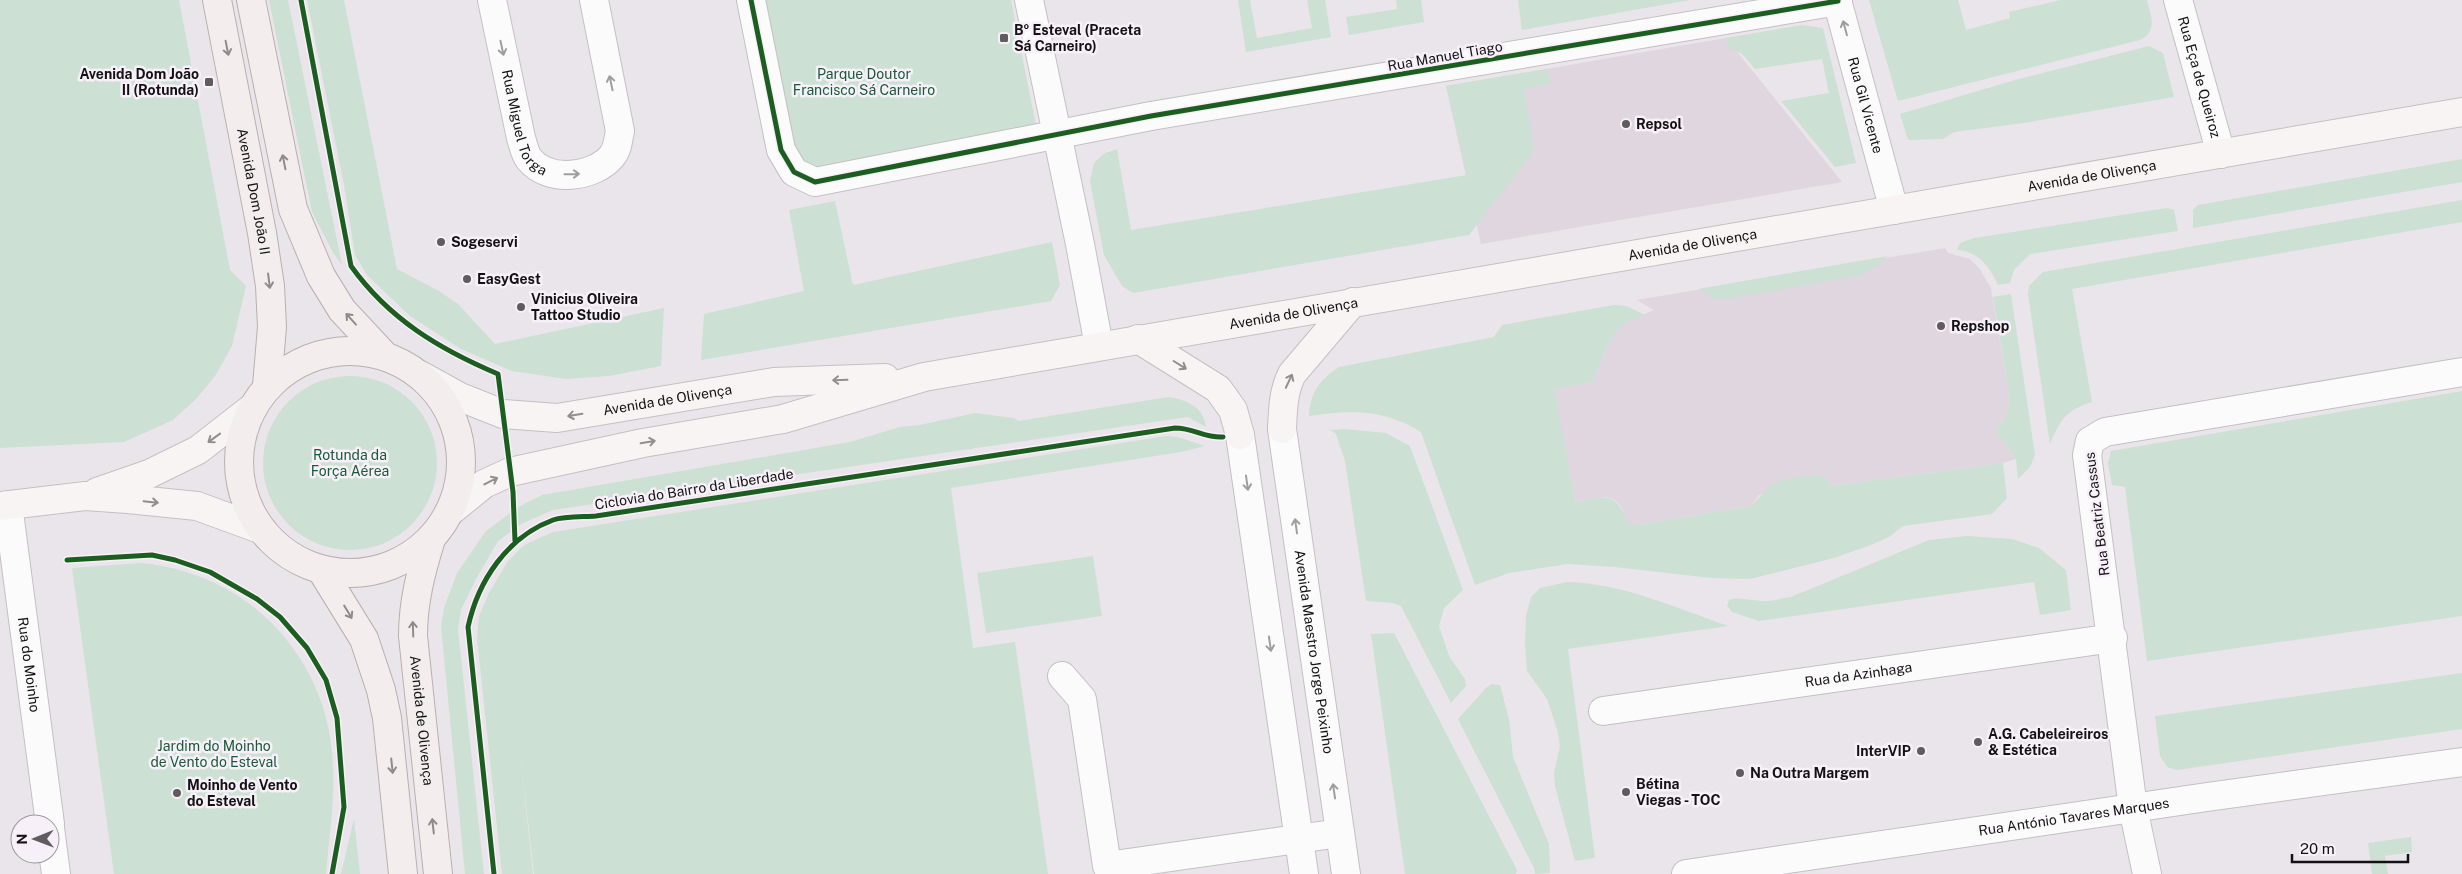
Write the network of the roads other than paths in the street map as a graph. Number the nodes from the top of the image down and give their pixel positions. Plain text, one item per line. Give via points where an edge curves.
1 (217, 0) edge
2 (251, 0) edge
3 (492, 0) edge
4 (594, 0) edge
5 (751, 0) edge
6 (1029, 0) edge
7 (2178, 0) edge
8 (1838, 1) edge
9 (2462, 112) edge
10 (1057, 135) junction
11 (2220, 154) junction
12 (1894, 210) junction
13 (1354, 302) junction
14 (1138, 339) junction
15 (1099, 346) junction
16 (384, 355) junction
17 (2462, 372) edge
18 (420, 375) junction
19 (924, 377) junction
20 (267, 386) junction
21 (252, 408) junction
22 (1282, 429) joint
23 (1240, 435) joint
24 (85, 496) junction
25 (4, 506) edge
26 (452, 510) junction
27 (260, 529) junction
28 (431, 539) junction
29 (322, 571) junction
30 (2113, 638) junction
31 (1062, 676) dead end
32 (1603, 711) dead end
33 (2462, 762) edge
34 (2133, 808) junction
35 (48, 814) edge
36 (1340, 833) junction
37 (1299, 840) junction
38 (403, 874) edge
39 (438, 874) edge
40 (1304, 874) edge
41 (1346, 874) edge
42 (1686, 874) edge
43 (2147, 874) edge

1 -> 20 main road, Avenida Dom João II via 270,286 272,327
16 -> 2 main road via 342,310 321,276 293,210
3 -> 4 street, Rua Miguel Torga via 528,158 538,168 552,173 577,175 600,168 616,151 620,131
5 - 10 street, Rua Manuel Tiago via 781,150 794,172 815,182
6 - 10 street
7 - 11 street, Rua Eça de Queiroz
8 - 10 street, Rua Manuel Tiago
12 -> 8 street, Rua Gil Vicente
9 - 11 main road, Avenida de Olivença
10 - 15 street
11 - 12 main road, Avenida de Olivença
12 - 13 main road, Avenida de Olivença
13 - 14 main road, Avenida de Olivença
22 -> 13 main road via 1283,401 1292,374
14 - 15 main road, Avenida de Olivença
14 -> 23 main road via 1218,389 1233,410
15 - 19 main road, Avenida de Olivença
16 - 18 main road
16 - 20 main road via 353,350 321,354 292,366
17 - 30 street, Rua Beatriz Cassus via 2105,432 2090,440 2087,455
19 -> 18 main road, Avenida de Olivença via 774,382 557,418 503,414 460,397
18 - 26 main road via 444,401 458,432 462,467
26 -> 19 main road, Avenida de Olivença via 484,484 510,472 643,443 783,419
20 - 21 main road
21 -> 24 main road via 198,450
21 - 27 main road via 242,432 238,457 240,482
36 -> 22 street, Avenida Maestro Jorge Peixinho
23 -> 37 street
24 - 25 main road
24 -> 27 main road via 197,506
25 - 35 street, Rua do Moinho
26 - 28 main road
27 - 29 main road via 298,562
28 - 29 main road via 408,558 381,570 352,574
39 -> 28 main road, Avenida de Olivença via 413,636 417,585
29 -> 38 main road via 364,639 381,690 387,718
30 - 32 street, Rua da Azinhaga
30 - 34 street, Rua Beatriz Cassus
31 - 37 street via 1082,699 1107,866
33 - 34 street, Rua António Tavares Marques
34 - 42 street, Rua António Tavares Marques
34 - 43 street, Rua Beatriz Cassus
36 - 37 street
36 - 41 street, Avenida Maestro Jorge Peixinho
37 - 40 street

